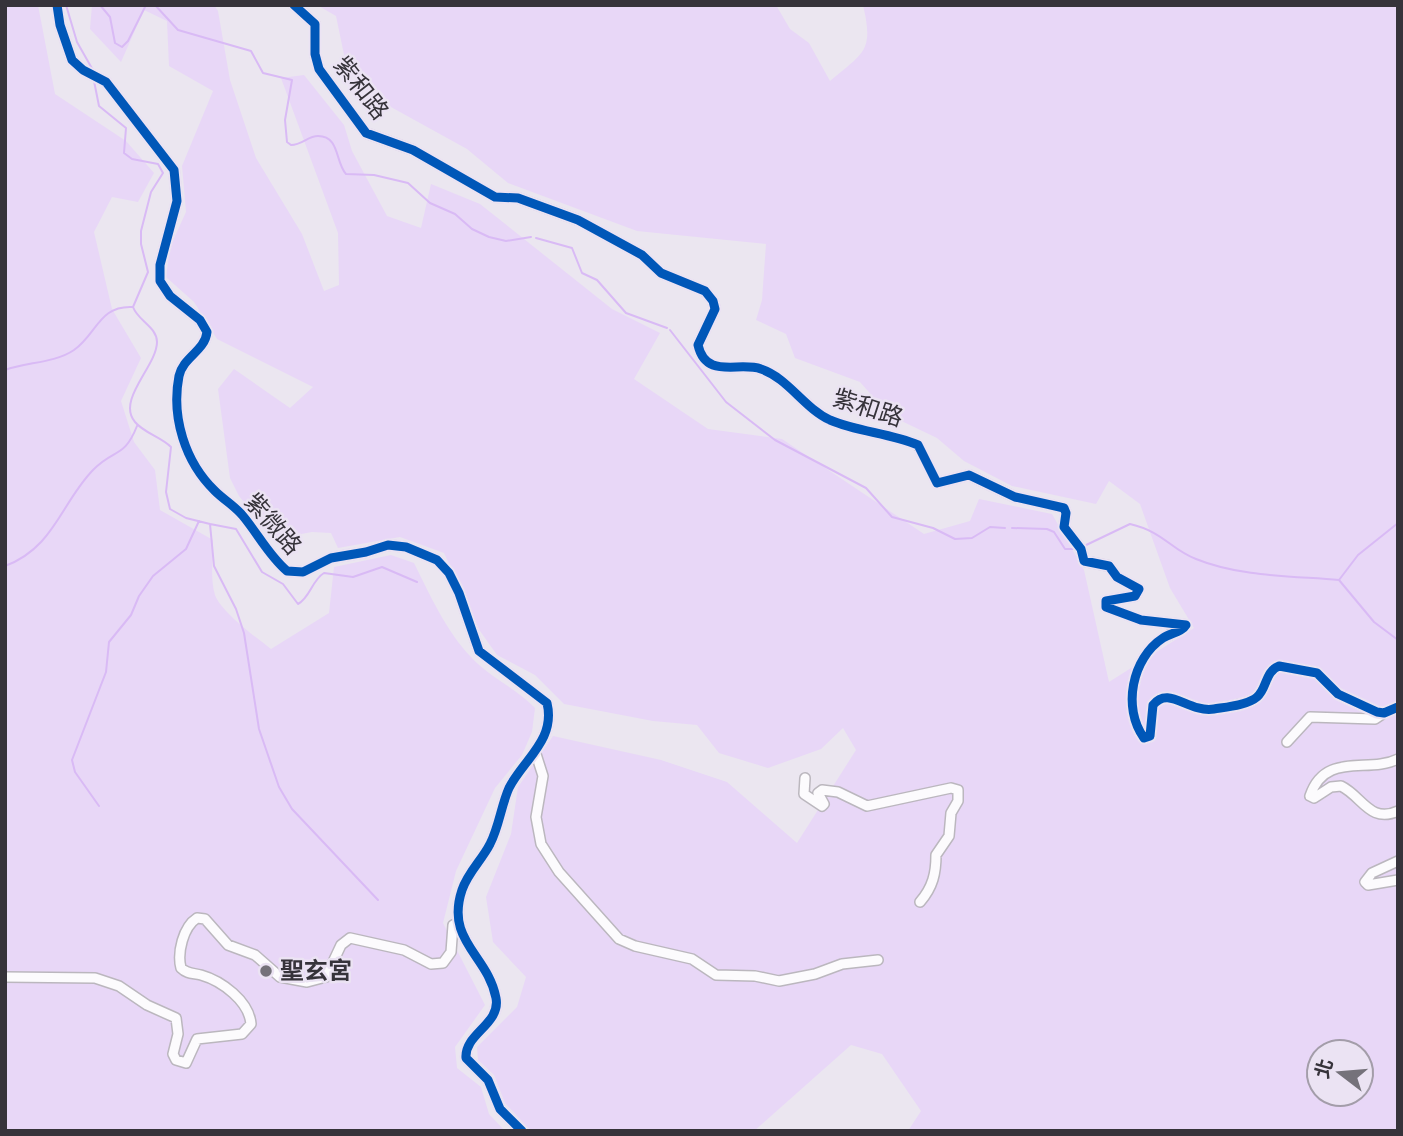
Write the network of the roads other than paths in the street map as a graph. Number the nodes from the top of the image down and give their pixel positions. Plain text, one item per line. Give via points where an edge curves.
1 (57, 5) edge
2 (294, 5) edge
3 (1398, 707) edge
4 (1384, 713) junction
5 (1287, 742) dead end
6 (536, 754) junction
7 (1398, 759) edge
8 (805, 778) dead end
9 (1398, 811) edge
10 (1398, 861) edge
11 (1398, 880) edge
12 (920, 902) dead end
13 (459, 922) junction
14 (878, 960) dead end
15 (5, 977) edge
16 (522, 1131) edge

1 - 6 street, 紫微路 via 72,60 95,75 163,155 176,178 177,201 160,274 170,296 200,320 207,332 203,344 182,367 177,393 179,428 202,474 237,508 287,571 303,572 331,558 388,545 437,560 459,593 479,651 547,703 546,727
2 - 4 street, 紫和路 via 316,27 315,54 322,75 366,133 413,150 489,194 518,198 572,217 642,255 661,273 711,297 714,313 698,345 714,366 759,368 830,419 918,445 937,482 969,475 1004,494 1064,508 1064,527 1084,561 1109,566 1117,577 1139,589 1135,596 1106,601 1107,609 1141,620 1186,625 1159,641 1134,677 1134,716 1144,738 1150,736 1153,705 1161,697 1170,696 1202,710 1250,701 1258,697 1279,666 1317,673 1338,694
3 - 4 street
4 - 5 street via 1375,719 1310,717
6 - 13 street, 紫微路 via 511,786 491,843 465,882
6 - 14 street via 543,776 536,817 541,844 559,872 619,939 692,960 716,975 779,981 842,964
7 - 9 street via 1325,773 1310,796 1314,799 1340,786 1368,810 1385,815
8 - 12 street via 804,794 822,806 818,793 822,790 867,806 958,790 950,836 936,855 932,887
10 - 11 street via 1378,869 1365,882
13 - 15 street via 453,925 452,952 443,963 431,964 404,950 350,938 343,942 326,977 307,982 275,975 255,955 228,945 205,919 197,918 187,929 179,957 181,968 205,976 236,996 248,1010 251,1024 242,1034 198,1039 186,1063 173,1054 176,1018 119,986 84,976
13 - 16 street, 紫微路 via 460,935 490,981 496,1000 494,1013 468,1045 466,1058 488,1080 500,1109

